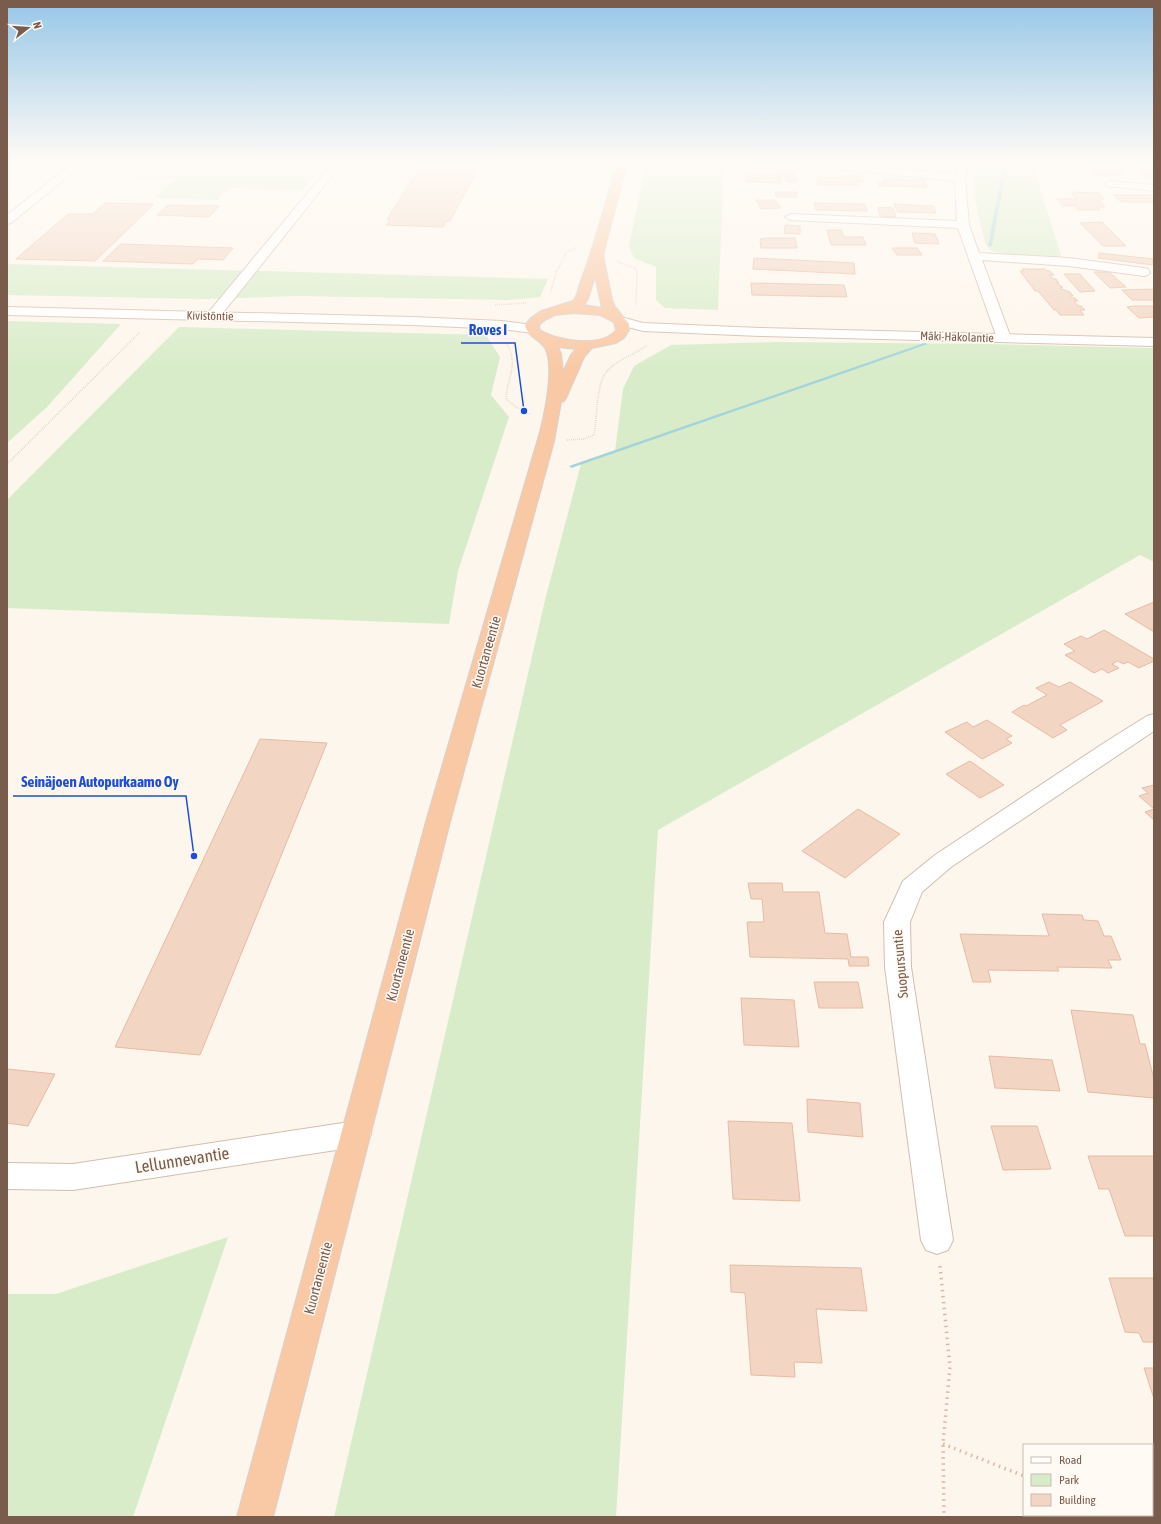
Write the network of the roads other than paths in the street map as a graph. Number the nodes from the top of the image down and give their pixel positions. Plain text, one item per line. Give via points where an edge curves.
1 (282, 231) edge
2 (603, 231) edge
3 (966, 231) edge
4 (597, 255) junction
5 (975, 256) junction
6 (1144, 272) dead end
7 (7, 311) edge
8 (555, 312) junction
9 (213, 316) junction
10 (619, 320) junction
11 (412, 321) junction
12 (760, 332) junction
13 (537, 333) junction
14 (1004, 338) junction
15 (606, 341) junction
16 (1154, 342) edge
17 (589, 344) junction
18 (549, 426) junction
19 (1154, 721) edge
20 (356, 1134) junction
21 (7, 1176) edge
22 (937, 1240) road end
23 (255, 1517) edge

1 - 9 street
2 - 4 highway
3 - 5 street
4 - 8 highway via 582,299 578,304
4 - 10 highway via 606,300
5 - 6 street via 1069,262
5 - 14 street
7 - 9 street, Kivistöntie
8 - 10 highway via 586,309 609,314
8 - 11 street, Kivistöntie
8 - 13 highway via 532,324
9 - 11 street, Kivistöntie
10 - 12 street, Mäki-Hakolantie via 643,327
10 - 15 highway via 624,326 623,330
11 - 13 street, Kivistöntie via 502,325
12 - 14 street, Mäki-Hakolantie
12 - 15 street, Mäki-Hakolantie via 650,336
13 - 17 highway via 562,344
13 - 18 highway, Kuortaneentie via 551,346 554,356 556,384
14 - 16 street, Mäki-Hakolantie
15 - 17 highway
17 - 18 highway, Kuortaneentie via 578,355
18 - 20 highway, Kuortaneentie via 439,818
19 - 22 street, Suopursuntie via 942,862 912,887 897,922 898,967
20 - 21 street, Lellunnevantie via 73,1177
20 - 23 highway, Kuortaneentie

